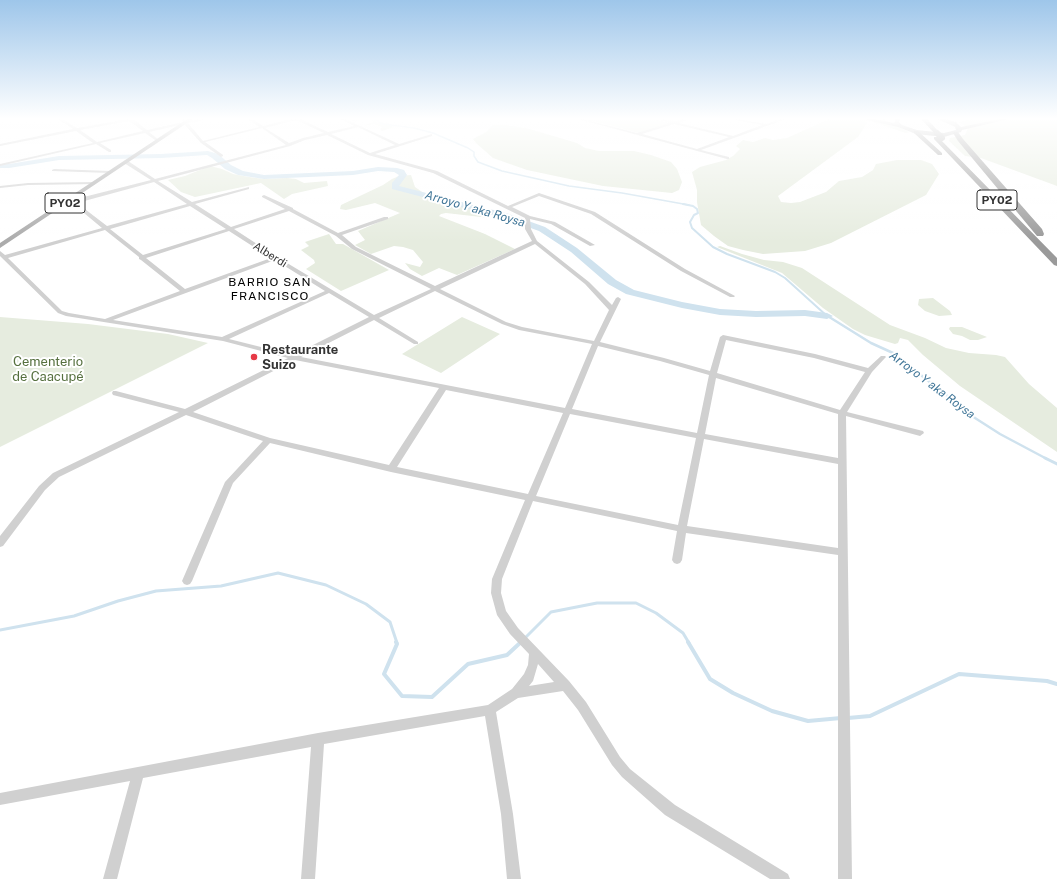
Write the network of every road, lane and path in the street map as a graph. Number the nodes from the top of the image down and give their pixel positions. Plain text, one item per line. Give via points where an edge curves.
1 (20, 160) edge
2 (128, 160) joint
3 (231, 160) edge
4 (392, 160) edge
5 (959, 160) edge
6 (962, 160) edge
7 (977, 160) edge
8 (2, 164) edge
9 (955, 169) dead end
10 (54, 170) dead end
11 (110, 172) junction
12 (155, 181) junction
13 (94, 183) junction
14 (0, 187) edge
15 (247, 188) dead end
16 (264, 196) dead end
17 (69, 202) junction
18 (998, 202) junction
19 (190, 204) junction
20 (509, 207) junction
21 (291, 209) junction
22 (528, 217) junction
23 (386, 218) dead end
24 (105, 228) junction
25 (229, 229) junction
26 (1040, 234) junction
27 (338, 235) junction
28 (535, 242) junction
29 (592, 245) dead end
30 (0, 246) edge
31 (1057, 252) edge
32 (2, 255) edge
33 (141, 258) junction
34 (275, 258) junction
35 (1057, 263) edge
36 (437, 288) junction
37 (184, 291) junction
38 (329, 291) junction
39 (732, 296) dead end
40 (618, 299) dead end
41 (613, 310) junction
42 (373, 318) junction
43 (107, 320) junction
44 (222, 339) junction
45 (416, 343) dead end
46 (596, 343) junction
47 (883, 357) dead end
48 (295, 358) junction
49 (869, 371) junction
50 (713, 375) junction
51 (444, 387) junction
52 (116, 393) dead end
53 (567, 411) junction
54 (186, 412) junction
55 (842, 413) junction
56 (920, 433) dead end
57 (701, 436) junction
58 (268, 440) junction
59 (842, 462) junction
60 (391, 469) junction
61 (530, 499) junction
62 (682, 529) junction
63 (0, 543) edge
64 (842, 552) junction
65 (677, 560) dead end
66 (187, 581) dead end
67 (531, 650) junction
68 (565, 685) junction
69 (516, 693) junction
70 (490, 710) junction
71 (318, 739) junction
72 (138, 773) junction
73 (0, 799) edge
74 (110, 879) edge
75 (308, 879) edge
76 (514, 879) edge
77 (783, 879) edge
78 (845, 879) edge

1 - 8 street
2 - 11 main road, PY02
2 - 12 street, Alberdi
3 - 12 street
4 - 20 street via 436,172
5 - 18 highway, PY02
6 - 26 highway, PY02
7 - 26 highway
9 - 18 highway
10 - 11 street
11 - 13 main road, PY02
12 - 17 street
12 - 19 street, Alberdi
13 - 14 street
13 - 17 main road, PY02
15 - 19 street
16 - 21 street
17 - 24 street
17 - 30 main road, PY02
18 - 35 highway, PY02
19 - 24 street
19 - 25 street, Alberdi
20 - 22 street
20 - 39 street via 539,194 593,213 683,270
21 - 25 street
21 - 27 street
22 - 28 street via 528,229
22 - 29 street via 553,223
23 - 27 street
24 - 32 street
24 - 33 street
25 - 33 street
25 - 34 street, Alberdi
26 - 31 highway, PY02
27 - 36 street via 354,248
28 - 36 street
28 - 41 street via 587,283
32 - 43 street via 60,312
33 - 37 street
34 - 37 street
34 - 38 street, Alberdi
36 - 42 street
36 - 46 street via 504,323 521,329
37 - 43 street
38 - 42 street, Alberdi
38 - 44 street
40 - 41 street
41 - 46 street
42 - 45 street, Alberdi
42 - 48 street
43 - 44 street
44 - 48 street
46 - 50 street
46 - 53 street
47 - 49 street
48 - 51 street
48 - 54 street
49 - 50 street via 815,356 723,337
49 - 55 street
50 - 55 street
50 - 57 street
51 - 53 street
51 - 60 street
52 - 54 street
53 - 57 street
53 - 61 street
54 - 58 street
54 - 63 street via 56,475 42,488
55 - 56 street
55 - 59 street
57 - 59 street
57 - 62 street
58 - 60 street
58 - 66 street via 229,482
59 - 64 street
60 - 61 street
61 - 62 street
61 - 67 street via 497,579 496,593 501,612
62 - 64 street
62 - 65 street
64 - 78 street
67 - 68 street
67 - 69 street via 533,665 529,677
68 - 69 street
68 - 77 street via 594,722 616,761 626,773 670,810
69 - 70 street
70 - 71 street
70 - 76 street via 507,814
71 - 72 street
71 - 75 street
72 - 73 street
72 - 74 street

